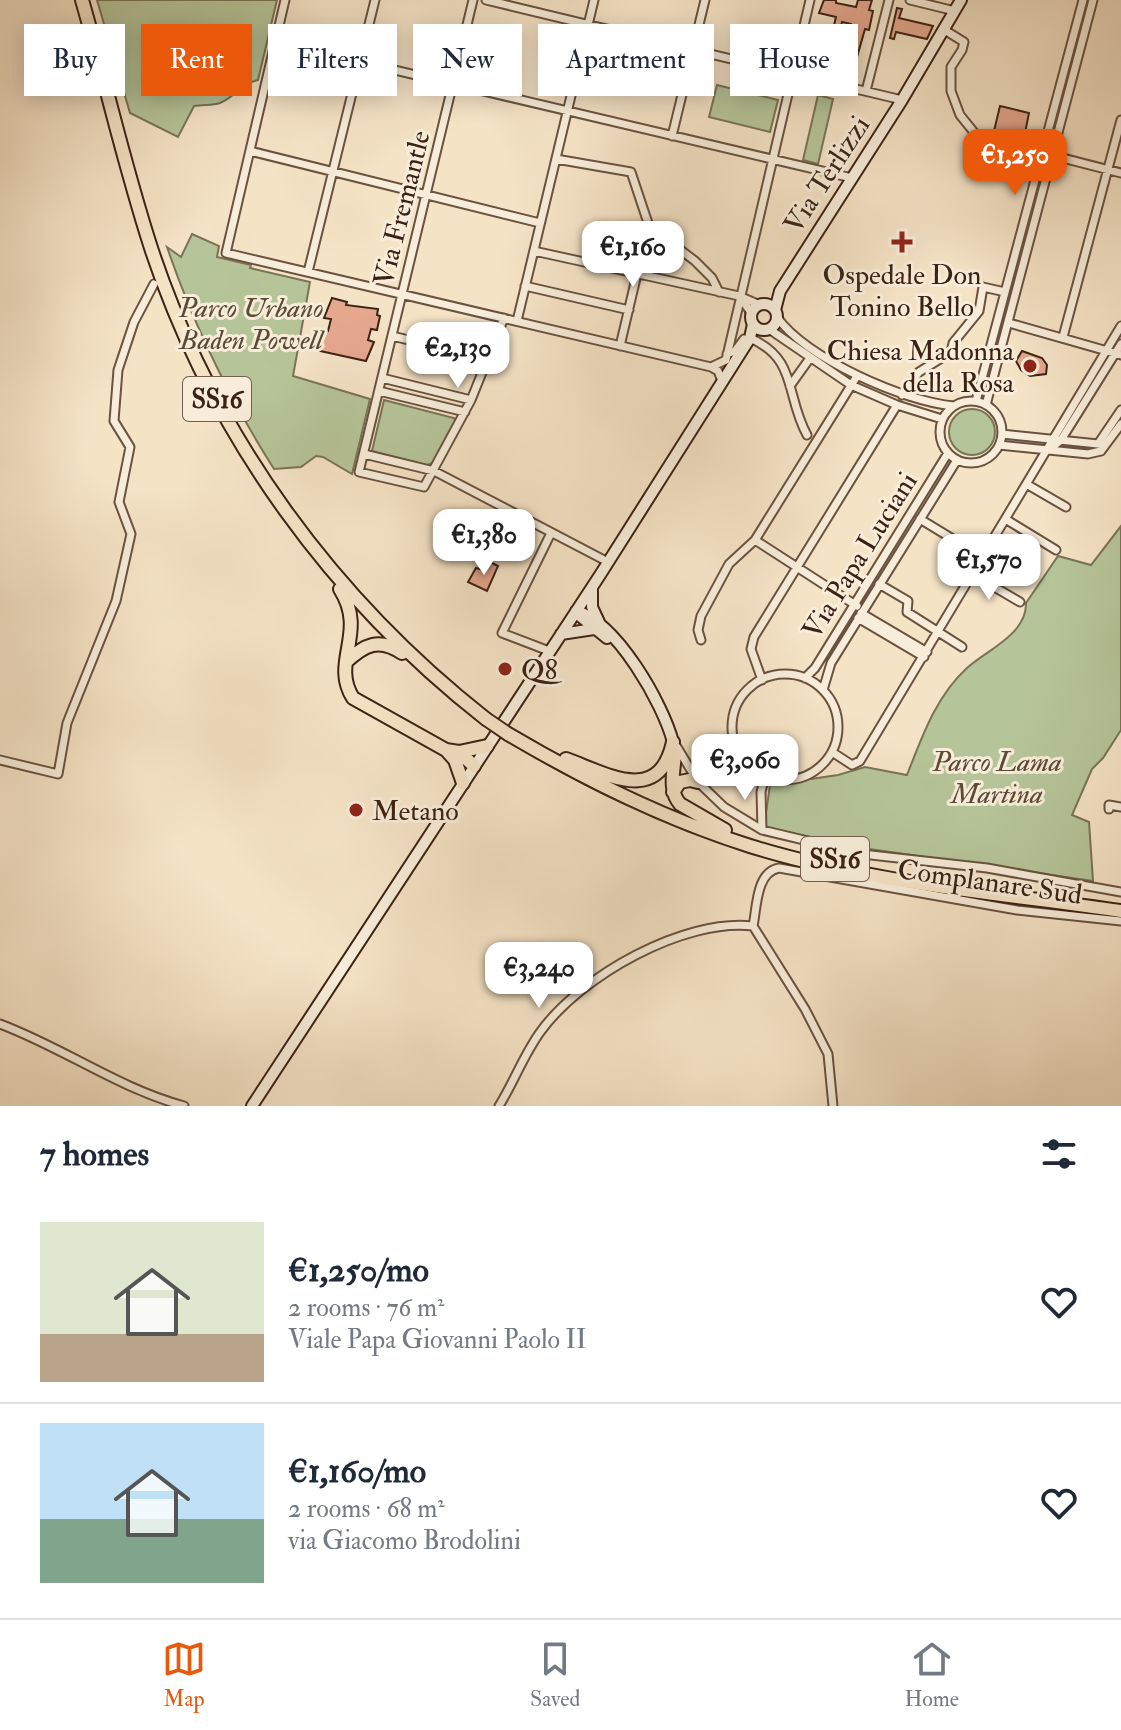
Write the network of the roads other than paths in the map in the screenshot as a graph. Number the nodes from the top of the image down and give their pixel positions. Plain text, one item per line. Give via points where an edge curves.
1 (82, 0) edge
2 (90, 0) edge
3 (285, 0) edge
4 (375, 0) edge
5 (473, 0) edge
6 (486, 0) edge
7 (594, 0) edge
8 (705, 0) edge
9 (810, 0) edge
10 (889, 0) edge
11 (910, 0) edge
12 (961, 0) edge
13 (1083, 0) edge
14 (1093, 0) edge
15 (507, 3) edge
16 (955, 11) junction
17 (280, 24) edge
18 (369, 24) edge
19 (467, 24) edge
20 (584, 24) edge
21 (588, 24) edge
22 (699, 24) edge
23 (804, 24) edge
24 (943, 29) junction
25 (1063, 70) junction
26 (1075, 73) junction
27 (268, 76) edge
28 (858, 89) edge
29 (866, 91) junction
30 (351, 96) edge
31 (450, 96) edge
32 (504, 96) edge
33 (571, 96) edge
34 (682, 96) edge
35 (787, 96) edge
36 (902, 100) junction
37 (567, 111) junction
38 (1121, 120) edge
39 (672, 136) junction
40 (250, 151) junction
41 (1041, 153) junction
42 (1053, 156) junction
43 (556, 159) junction
44 (772, 159) junction
45 (1108, 170) junction
46 (332, 172) junction
47 (1121, 173) edge
48 (852, 178) junction
49 (426, 195) junction
50 (540, 223) junction
51 (1021, 236) junction
52 (1031, 239) junction
53 (534, 251) junction
54 (308, 272) junction
55 (637, 274) junction
56 (154, 284) dead end
57 (525, 286) junction
58 (1018, 288) junction
59 (1006, 289) junction
60 (780, 291) junction
61 (719, 292) junction
62 (402, 294) junction
63 (739, 296) junction
64 (762, 304) junction
65 (629, 310) junction
66 (776, 314) junction
67 (504, 318) junction
68 (517, 321) junction
69 (1009, 323) junction
70 (1121, 326) edge
71 (756, 327) junction
72 (392, 336) junction
73 (1063, 337) junction
74 (620, 346) junction
75 (1107, 349) junction
76 (1119, 350) edge
77 (727, 354) junction
78 (810, 358) junction
79 (488, 359) junction
80 (711, 367) junction
81 (857, 376) junction
82 (382, 378) junction
83 (722, 381) junction
84 (851, 385) junction
85 (790, 386) junction
86 (379, 391) junction
87 (902, 395) junction
88 (471, 400) junction
89 (976, 401) junction
90 (897, 405) junction
91 (986, 405) junction
92 (954, 406) junction
93 (1121, 410) edge
94 (465, 412) junction
95 (942, 419) junction
96 (1121, 424) edge
97 (1002, 434) junction
98 (807, 435) dead end
99 (1057, 440) junction
100 (999, 445) junction
101 (1099, 448) junction
102 (1049, 450) junction
103 (948, 453) junction
104 (364, 454) junction
105 (957, 460) junction
106 (434, 471) junction
107 (1028, 485) junction
108 (1066, 507) dead end
109 (920, 519) junction
110 (1007, 520) junction
111 (903, 525) junction
112 (912, 531) junction
113 (551, 533) junction
114 (755, 540) junction
115 (314, 550) junction
116 (1056, 550) dead end
117 (984, 558) junction
118 (608, 562) junction
119 (798, 568) junction
120 (974, 575) junction
121 (879, 584) junction
122 (592, 586) junction
123 (1020, 602) dead end
124 (855, 604) junction
125 (576, 611) junction
126 (861, 614) junction
127 (596, 626) junction
128 (939, 632) junction
129 (561, 634) junction
130 (701, 640) dead end
131 (962, 647) dead end
132 (549, 651) junction
133 (926, 654) junction
134 (346, 662) junction
135 (805, 678) junction
136 (762, 680) junction
137 (444, 684) junction
138 (823, 690) junction
139 (488, 716) junction
140 (510, 731) junction
141 (673, 742) junction
142 (487, 746) junction
143 (832, 752) junction
144 (453, 754) junction
145 (566, 759) junction
146 (0, 760) edge
147 (474, 766) junction
148 (765, 776) junction
149 (698, 782) junction
150 (463, 783) junction
151 (673, 792) junction
152 (1121, 807) edge
153 (1109, 809) dead end
154 (725, 830) junction
155 (762, 830) junction
156 (1121, 892) edge
157 (1121, 904) edge
158 (1121, 911) edge
159 (1121, 921) edge
160 (753, 926) junction
161 (0, 1024) edge
162 (184, 1106) edge
163 (252, 1106) edge
164 (499, 1106) edge
165 (833, 1106) edge

1 - 115 highway, SS16 via 152,250 177,316 232,428
2 - 139 highway, SS16 via 159,247 227,402 280,488 349,580
3 - 17 street
4 - 18 street
5 - 19 street, Via Fremantle
6 - 15 street
7 - 21 street
8 - 22 street
9 - 23 street
10 - 29 street
11 - 16 street
12 - 16 main road, Via Terlizzi
13 - 25 street
14 - 26 street
15 - 20 street
16 - 24 main road, Via Terlizzi
24 - 36 main road, Via Terlizzi
24 - 41 street via 964,45 951,67 951,91 960,115 977,136
25 - 26 street
25 - 41 street
26 - 42 street
27 - 40 street
28 - 29 street
29 - 36 street
30 - 46 street
31 - 49 street, Via Fremantle
32 - 37 street
33 - 37 street
34 - 39 street
35 - 44 street
36 - 48 main road, Via Terlizzi
37 - 39 street
37 - 43 street
38 - 45 street
39 - 44 street
40 - 46 street
40 - 54 street via 226,253
41 - 42 street
41 - 51 street
42 - 45 street
42 - 52 street
43 - 50 street
43 - 61 street via 631,172 649,226 695,261
44 - 48 street
44 - 63 street
45 - 47 street
45 - 73 street
46 - 49 street
46 - 54 street
48 - 60 main road, Via Terlizzi
49 - 50 street
49 - 62 street, Via Fremantle
50 - 53 street
51 - 52 street
51 - 59 street
52 - 58 street
53 - 55 street
53 - 57 street
54 - 62 street
55 - 61 street
55 - 65 street
56 - 146 street via 118,370 114,421 130,447 119,502 131,534 116,601 67,723 58,774
57 - 65 street
57 - 68 street
58 - 59 street
58 - 69 street
59 - 87 street via 983,287 979,311 951,352 919,372
59 - 89 street
60 - 64 main road, Via Terlizzi
60 - 66 main road, Via Terlizzi
61 - 63 street
62 - 67 street
62 - 72 street, Via Fremantle
63 - 64 street
63 - 71 street
63 - 77 street
64 - 66 main road
64 - 71 main road, Via Terlizzi
65 - 74 street
66 - 71 main road, Via Terlizzi
66 - 81 street via 794,335
67 - 68 street
67 - 79 street
68 - 74 street
69 - 73 street
69 - 91 street
70 - 75 street
71 - 77 street
71 - 78 street
71 - 83 main road
71 - 85 street
72 - 79 street
72 - 82 street, Via Fremantle
73 - 75 street
74 - 80 street
75 - 76 street
75 - 99 street
76 - 99 street
77 - 80 street via 723,364
78 - 84 street
78 - 85 street
79 - 88 street
80 - 83 street
81 - 84 street
81 - 87 street
82 - 86 street, Via Fremantle
82 - 88 street
83 - 118 main road
84 - 90 street
84 - 114 street
85 - 98 street
86 - 94 street
86 - 104 street, Via Fremantle
87 - 92 street
88 - 94 street
89 - 91 street
89 - 92 street
90 - 95 street
90 - 119 street
91 - 97 street via 998,417
92 - 95 street
93 - 101 street
94 - 106 street
95 - 103 street via 940,437
96 - 101 street
97 - 99 street
97 - 100 street
99 - 101 street
99 - 102 street
100 - 102 street
100 - 105 street via 985,459
101 - 102 street via 1088,454
102 - 107 street
103 - 105 street
103 - 111 street, Via Papa Luciani
104 - 106 street
104 - 106 street, Via Fremantle via 359,472 424,487
105 - 109 street, Via Papa Luciani
106 - 113 street
107 - 108 street
107 - 110 street
109 - 112 street, Via Papa Luciani
109 - 117 street
110 - 116 street
110 - 117 street
111 - 112 street
111 - 124 street, Via Papa Luciani
112 - 121 street, Via Papa Luciani
113 - 118 street
113 - 132 street via 502,633
114 - 119 street
114 - 130 street via 729,564 701,616
115 - 134 highway via 351,611
115 - 137 highway, SS16 via 391,636
117 - 120 street
118 - 122 main road
119 - 124 street
119 - 136 street via 754,637 751,649
120 - 123 street
120 - 128 street
121 - 126 street, Via Papa Luciani
121 - 128 street via 908,601 907,612
122 - 125 main road
122 - 127 main road
124 - 126 street
124 - 135 street, Via Papa Luciani
125 - 127 main road
125 - 129 main road
126 - 133 street
126 - 138 street, Via Papa Luciani via 825,673
127 - 129 main road
127 - 141 main road via 651,687
128 - 131 street
128 - 133 street
129 - 132 main road
132 - 142 main road
133 - 143 street via 858,764
134 - 137 highway via 363,646 380,643
134 - 144 highway via 346,686 353,698
135 - 136 street via 783,674
135 - 138 street
136 - 148 street via 744,693 732,724 740,755
137 - 139 highway, SS16
138 - 143 street via 837,715
139 - 140 highway, SS16, bridge
140 - 145 highway, SS16
140 - 158 highway, SS16 via 621,796 751,846 858,872
141 - 145 highway via 665,767 640,781
141 - 149 street
141 - 151 highway
142 - 144 highway
142 - 147 main road
143 - 148 street via 804,777
144 - 147 highway
144 - 150 highway
145 - 154 highway, SS16
147 - 150 main road
148 - 155 street
149 - 151 highway via 680,782
149 - 155 street via 724,807
150 - 163 main road
151 - 154 highway via 680,804
152 - 153 street
154 - 157 highway, SS16 via 862,864
155 - 156 street via 862,854 987,868
159 - 160 street, Complanare Sud via 1017,910 779,868 763,878
160 - 164 street via 691,931 604,974 540,1032
160 - 165 street via 828,1054
161 - 162 street via 125,1085

